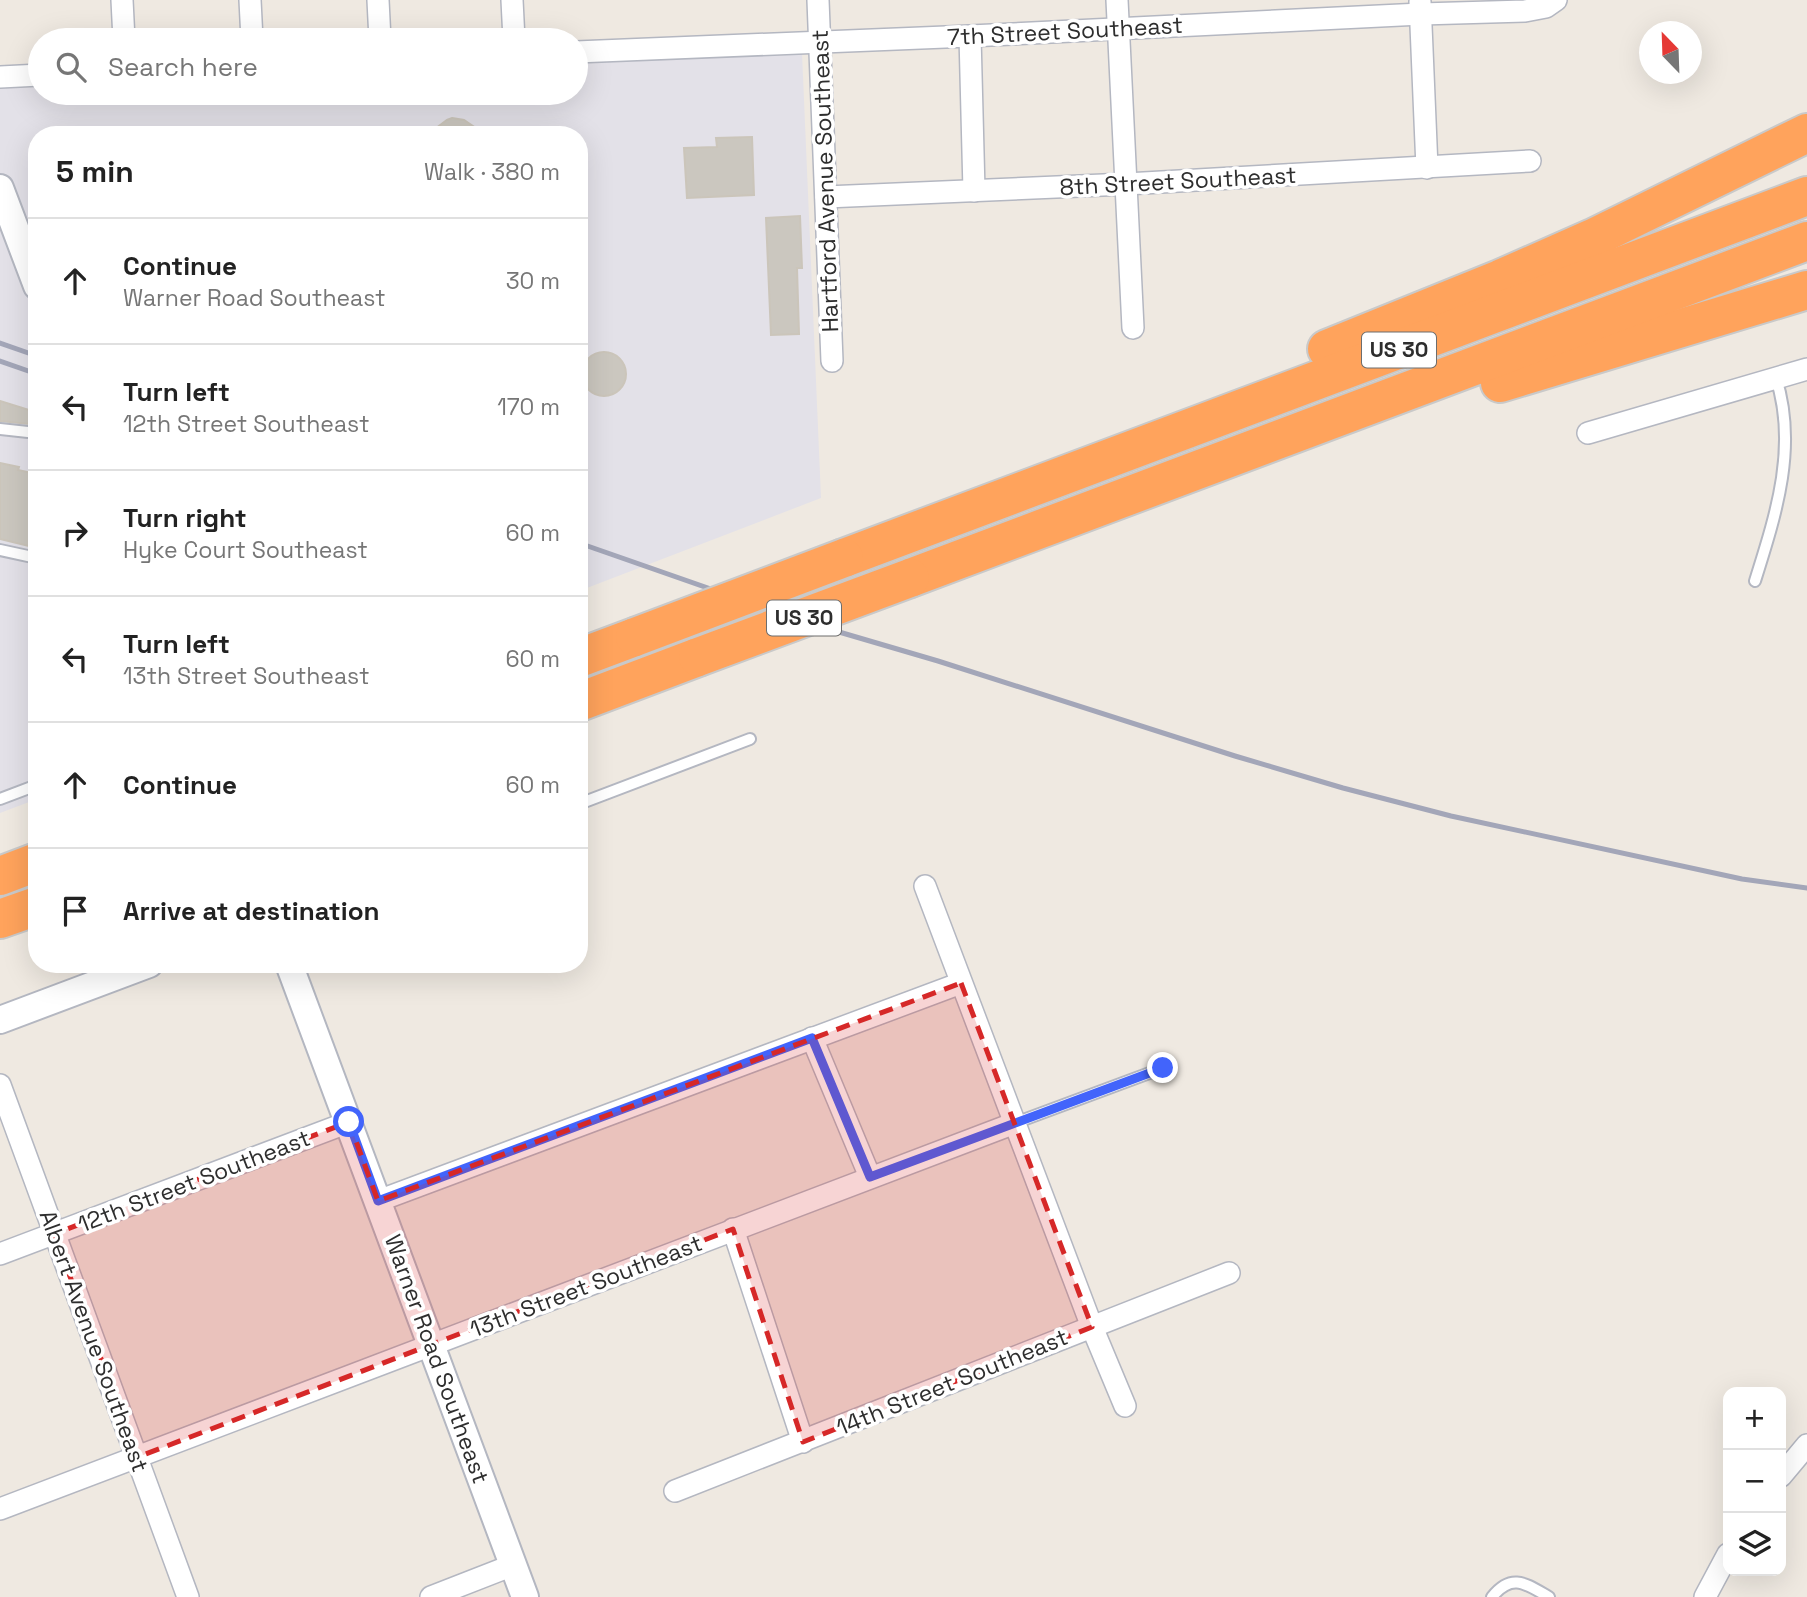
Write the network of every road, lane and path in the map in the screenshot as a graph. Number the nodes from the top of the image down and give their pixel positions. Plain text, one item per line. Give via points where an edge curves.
1 (122, 0) edge
2 (250, 0) edge
3 (378, 0) edge
4 (512, 0) edge
5 (818, 0) edge
6 (1117, 0) edge
7 (1554, 2) edge
8 (1420, 7) edge
9 (123, 28) edge
10 (251, 28) edge
11 (379, 28) edge
12 (513, 28) edge
13 (1118, 29) junction
14 (970, 36) junction
15 (819, 41) junction
16 (588, 51) edge
17 (28, 76) edge
18 (0, 77) edge
19 (1807, 133) edge
20 (1530, 161) dead end
21 (1427, 168) junction
22 (1126, 184) junction
23 (0, 188) edge
24 (974, 191) junction
25 (1807, 196) edge
26 (826, 197) junction
27 (1807, 241) edge
28 (28, 262) edge
29 (1807, 290) edge
30 (1133, 328) dead end
31 (832, 361) dead end
32 (1807, 369) edge
33 (1776, 378) junction
34 (0, 429) edge
35 (28, 432) edge
36 (1588, 433) dead end
37 (1124, 497) junction
38 (990, 503) junction
39 (0, 550) edge
40 (28, 556) edge
41 (1755, 581) dead end
42 (588, 655) edge
43 (588, 699) edge
44 (750, 738) dead end
45 (28, 788) edge
46 (0, 799) edge
47 (588, 801) edge
48 (28, 865) edge
49 (0, 876) edge
50 (925, 886) dead end
51 (28, 909) edge
52 (0, 919) edge
53 (125, 973) edge
54 (292, 973) edge
55 (961, 983) junction
56 (0, 1020) edge
57 (812, 1038) junction
58 (1163, 1068) dead end
59 (0, 1085) edge
60 (349, 1122) junction
61 (1014, 1123) junction
62 (870, 1177) junction
63 (378, 1201) junction
64 (733, 1229) junction
65 (54, 1234) junction
66 (0, 1254) edge
67 (1229, 1273) dead end
68 (1092, 1327) junction
69 (432, 1345) junction
70 (1125, 1406) dead end
71 (803, 1442) junction
72 (1807, 1445) edge
73 (138, 1457) junction
74 (1786, 1470) edge
75 (675, 1491) dead end
76 (0, 1509) edge
77 (1723, 1563) edge
78 (513, 1565) junction
79 (188, 1597) edge
80 (430, 1597) edge
81 (525, 1597) edge
82 (1492, 1597) edge
83 (1549, 1597) edge
84 (1705, 1597) edge

1 - 9 street
2 - 10 street
3 - 11 street
4 - 12 street
5 - 15 street, Hartford Avenue Southeast
6 - 13 street
7 - 8 street, 7th Street Southeast via 1525,11
8 - 13 street, 7th Street Southeast
8 - 21 street
13 - 14 street, 7th Street Southeast
13 - 22 street
14 - 15 street, 7th Street Southeast
14 - 24 street
15 - 16 street, 7th Street Southeast
15 - 26 street, Hartford Avenue Southeast
17 - 18 street
19 - 38 highway via 1593,238 1184,408
20 - 21 street, 8th Street Southeast
21 - 22 street, 8th Street Southeast
22 - 24 street, 8th Street Southeast
22 - 30 street
23 - 28 street
24 - 26 street, 8th Street Southeast
25 - 38 highway, US 30
26 - 31 street, Hartford Avenue Southeast
27 - 37 highway, US 30
29 - 37 highway via 1518,376 1247,471
32 - 33 street
33 - 36 street
33 - 41 lane via 1786,440 1782,485
34 - 35 lane
37 - 43 highway, US 30, bridge
38 - 42 highway, US 30, bridge
39 - 40 lane
44 - 47 lane
45 - 46 lane
48 - 49 highway
50 - 55 street
51 - 52 highway
53 - 56 street
54 - 60 street, Warner Road Southeast
55 - 57 street
55 - 61 street
57 - 62 street
57 - 63 street
58 - 61 lane
59 - 65 street, Albert Avenue Southeast
60 - 63 street, Warner Road Southeast
60 - 65 street, 12th Street Southeast
61 - 62 street, 13th Street Southeast
61 - 68 street
62 - 64 street, 13th Street Southeast
63 - 69 street, Warner Road Southeast
64 - 69 street, 13th Street Southeast
64 - 71 street
65 - 66 street, 12th Street Southeast
65 - 73 street, Albert Avenue Southeast
67 - 68 street, 14th Street Southeast
68 - 70 street
68 - 71 street, 14th Street Southeast
69 - 73 street, 13th Street Southeast
69 - 78 street, Warner Road Southeast
71 - 75 street, 14th Street Southeast
72 - 74 street
73 - 76 street, 13th Street Southeast
73 - 79 street, Albert Avenue Southeast
77 - 84 street
78 - 80 street
78 - 81 street, Warner Road Southeast
82 - 83 lane via 1512,1581

